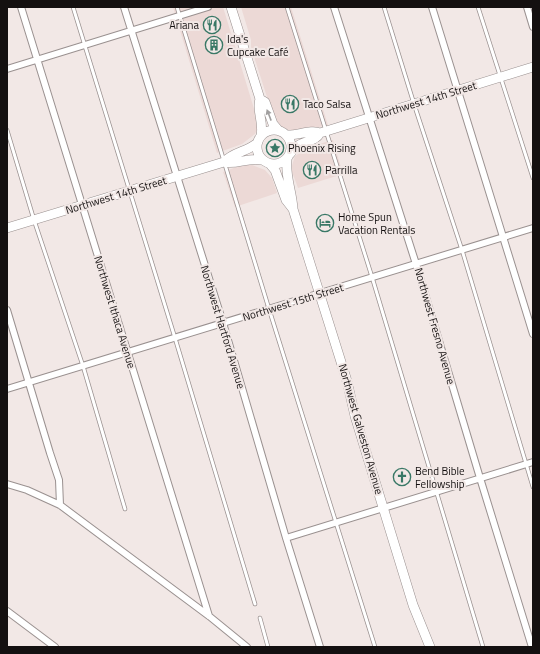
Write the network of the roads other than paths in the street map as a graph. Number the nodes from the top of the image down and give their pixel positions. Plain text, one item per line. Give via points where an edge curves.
1 (21, 7) edge
2 (73, 7) edge
3 (124, 7) edge
4 (177, 7) edge
5 (208, 7) edge
6 (231, 7) edge
7 (287, 7) edge
8 (334, 7) edge
9 (384, 7) edge
10 (432, 7) edge
11 (478, 7) edge
12 (527, 7) edge
13 (180, 16) junction
14 (533, 27) edge
15 (131, 31) junction
16 (84, 46) junction
17 (37, 60) junction
18 (533, 67) edge
19 (7, 69) edge
20 (501, 77) junction
21 (458, 90) junction
22 (260, 99) junction
23 (414, 104) junction
24 (369, 117) junction
25 (7, 130) edge
26 (322, 132) junction
27 (282, 133) junction
28 (258, 140) junction
29 (288, 157) junction
30 (224, 162) junction
31 (266, 162) junction
32 (176, 176) junction
33 (533, 178) edge
34 (129, 191) junction
35 (82, 206) junction
36 (293, 209) junction
37 (34, 220) junction
38 (7, 228) edge
39 (533, 228) edge
40 (503, 237) junction
41 (462, 250) junction
42 (416, 264) junction
43 (372, 278) junction
44 (319, 293) junction
45 (269, 309) junction
46 (7, 310) edge
47 (223, 323) junction
48 (533, 334) edge
49 (175, 338) junction
50 (128, 353) junction
51 (83, 366) junction
52 (30, 382) junction
53 (7, 389) edge
54 (533, 462) edge
55 (526, 464) junction
56 (480, 478) junction
57 (7, 484) edge
58 (533, 487) edge
59 (436, 492) junction
60 (60, 505) junction
61 (384, 507) junction
62 (125, 510) dead end
63 (336, 522) junction
64 (286, 538) junction
65 (256, 604) dead end
66 (7, 611) edge
67 (209, 616) junction
68 (260, 618) dead end
69 (55, 647) edge
70 (247, 647) edge
71 (268, 647) edge
72 (320, 647) edge
73 (375, 647) edge
74 (430, 647) edge
75 (483, 647) edge
76 (532, 647) edge

1 - 17 street, Northwest Ithaca Avenue
2 - 16 lane
3 - 15 street, Northwest Hartford Avenue
4 - 13 lane
5 - 13 street
6 - 22 street
7 - 26 lane
8 - 24 street, Northwest Fresno Avenue
9 - 23 lane
10 - 21 street
11 - 20 lane
12 - 14 street
13 - 15 street
13 - 30 lane
15 - 16 street
15 - 32 street, Northwest Hartford Avenue
16 - 17 street
16 - 34 lane
17 - 19 street
17 - 35 street, Northwest Ithaca Avenue
18 - 20 street, Northwest 14th Street
20 - 21 street, Northwest 14th Street
20 - 33 lane
21 - 23 street, Northwest 14th Street
21 - 40 street
27 -> 22 street via 273,124 265,102
22 - 28 street via 258,105 262,127
23 - 24 street, Northwest 14th Street
23 - 41 lane
24 - 26 street, Northwest 14th Street
24 - 42 street, Northwest Fresno Avenue
25 - 37 lane
26 - 27 street, Northwest 14th Street via 297,135
26 - 29 street, Northwest 14th Street via 317,138 297,146
26 - 43 lane
27 - 28 street via 269,130
27 - 29 street via 291,144
28 - 30 street, Northwest 14th Street via 251,149 229,156
28 - 31 street via 257,153
29 - 31 street via 279,164
29 - 36 street, Northwest Galveston Avenue via 286,169
30 - 31 street, Northwest 14th Street via 250,159
30 - 32 street, Northwest 14th Street
30 - 45 lane
31 - 36 street, Northwest Galveston Avenue via 276,170 286,200
32 - 34 street, Northwest 14th Street
32 - 47 street, Northwest Hartford Avenue
34 - 35 street, Northwest 14th Street
34 - 49 lane
35 - 37 street, Northwest 14th Street
35 - 50 street, Northwest Ithaca Avenue
36 - 44 street, Northwest Galveston Avenue
37 - 38 street, Northwest 14th Street
37 - 51 lane
39 - 40 street, Northwest 15th Street
40 - 41 street, Northwest 15th Street
40 - 48 street
41 - 42 street, Northwest 15th Street
41 - 55 lane
42 - 43 street, Northwest 15th Street
42 - 56 street, Northwest Fresno Avenue
43 - 44 street, Northwest 15th Street
43 - 59 lane
44 - 45 street, Northwest 15th Street
44 - 61 street, Northwest Galveston Avenue via 348,381 355,416
45 - 47 street, Northwest 15th Street
45 - 63 lane
46 - 52 street
47 - 49 street, Northwest 15th Street
47 - 64 street, Northwest Hartford Avenue
49 - 50 street, Northwest 15th Street
49 - 65 lane
50 - 51 street, Northwest 15th Street
50 - 67 street, Northwest Ithaca Avenue
51 - 52 street, Northwest 15th Street
51 - 62 lane
52 - 53 street, Northwest 15th Street
52 - 60 street via 59,480
54 - 55 street
55 - 56 street
55 - 58 lane
56 - 59 street
56 - 76 street, Northwest Fresno Avenue
57 - 60 street
59 - 61 street
59 - 75 lane
60 - 67 street
61 - 63 street
61 - 74 street, Northwest Galveston Avenue via 413,605
63 - 64 street
63 - 73 lane
64 - 72 street, Northwest Hartford Avenue
66 - 69 street
67 - 70 street
68 - 71 lane

